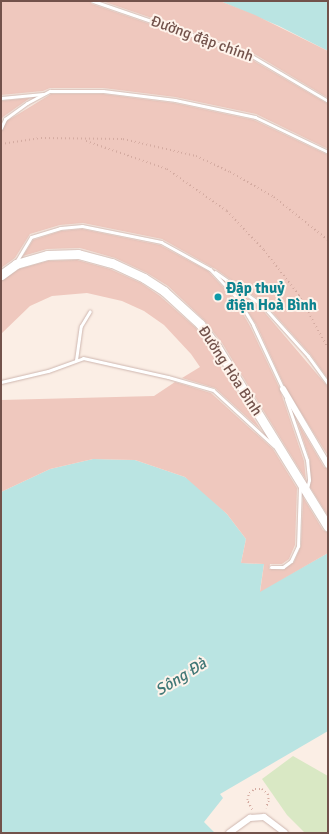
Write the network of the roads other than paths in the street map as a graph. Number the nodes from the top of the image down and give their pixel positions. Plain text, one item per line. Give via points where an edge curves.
1 (92, 1) edge
2 (45, 94) junction
3 (1, 98) edge
4 (328, 101) edge
5 (1, 128) edge
6 (328, 152) edge
7 (16, 264) junction
8 (210, 269) junction
9 (1, 275) edge
10 (90, 311) dead end
11 (76, 360) junction
12 (1, 382) edge
13 (328, 384) edge
14 (283, 389) junction
15 (284, 455) junction
16 (328, 465) edge
17 (300, 482) junction
18 (306, 492) junction
19 (328, 527) edge
20 (271, 567) dead end
21 (229, 833) edge
22 (285, 833) edge

1 - 4 lane, Đường đập chính via 250,55
2 - 3 lane
2 - 5 lane via 5,119
2 - 6 lane via 50,91 103,91 175,100 255,117
7 - 8 lane via 31,237 60,228 82,226 161,242
7 - 9 main road, Đường Hòa Bình
7 - 15 main road, Đường Hòa Bình via 47,255 78,254 112,263 164,291 200,324 217,347
8 - 13 lane via 263,306 308,356
8 - 14 lane via 236,298 253,325
10 - 11 lane via 81,326
11 - 12 lane via 48,371
11 - 15 lane via 82,358 213,390
14 - 16 street
14 - 18 lane via 307,460 309,480
15 - 17 main road, Đường Hòa Bình
17 - 18 main road, Đường Hòa Bình
17 - 20 lane via 298,546 291,561 283,567
18 - 19 main road, Đường Hòa Bình
21 - 22 street via 250,818 264,817

